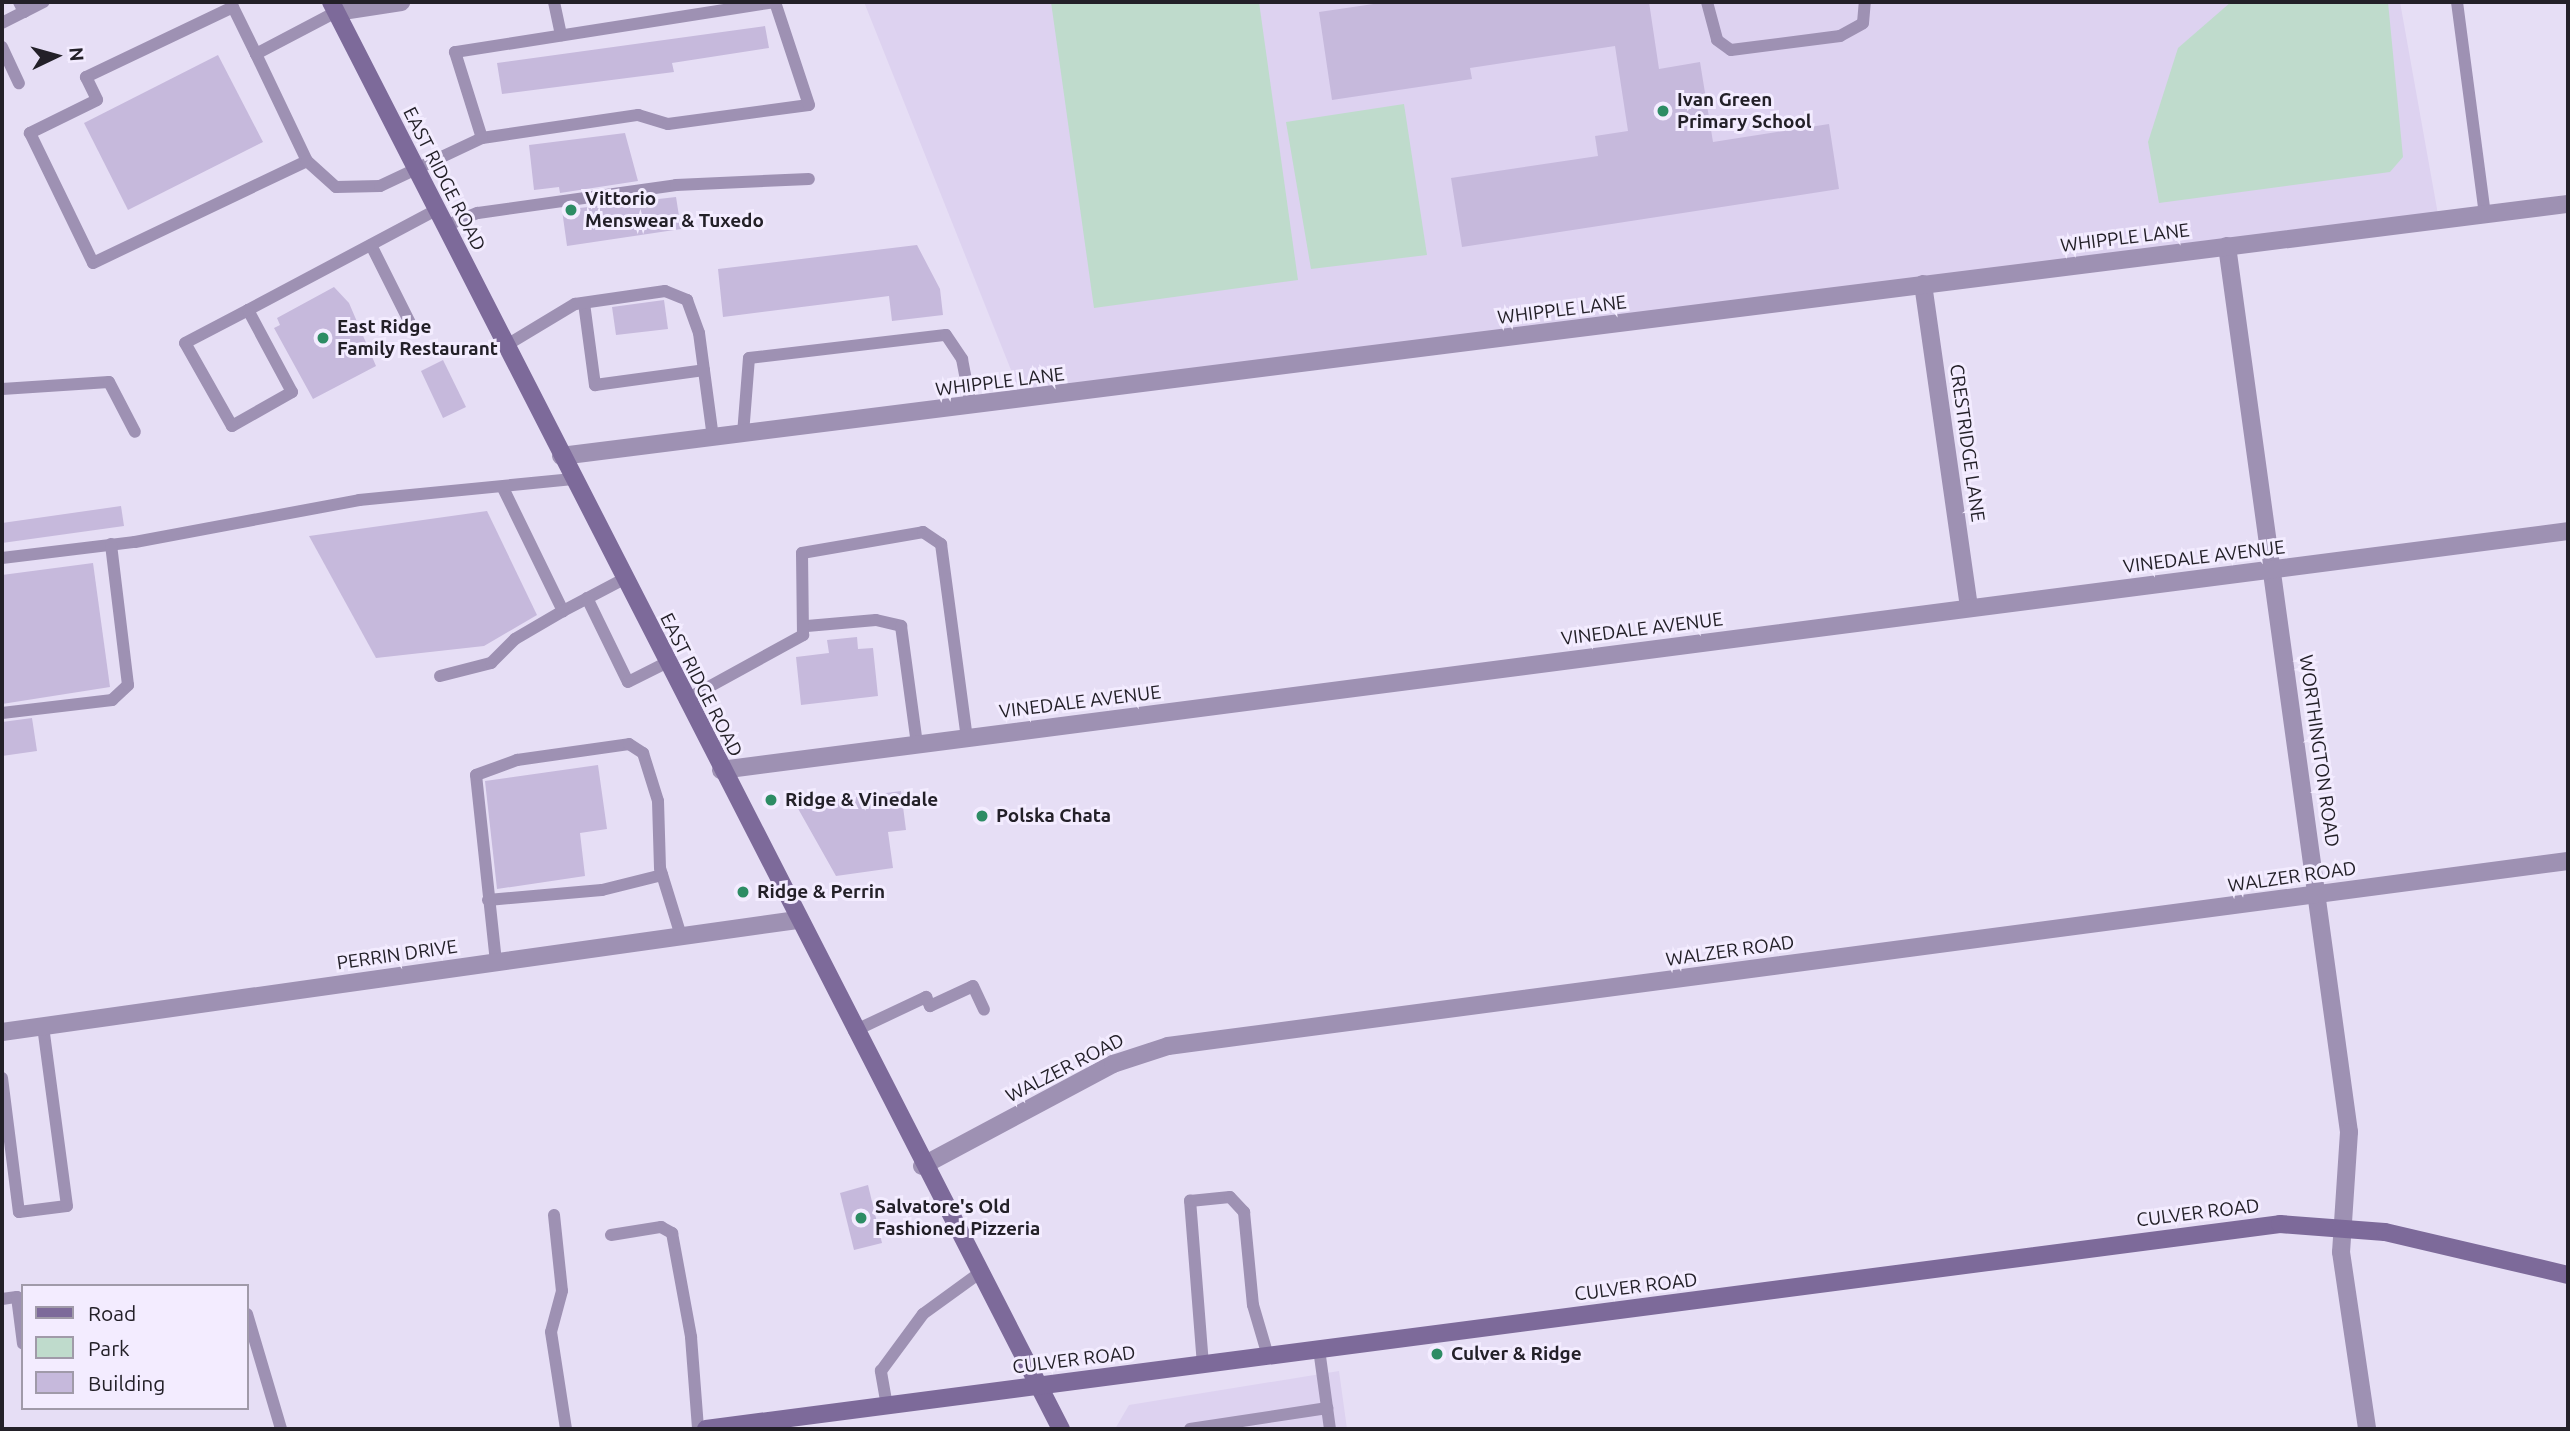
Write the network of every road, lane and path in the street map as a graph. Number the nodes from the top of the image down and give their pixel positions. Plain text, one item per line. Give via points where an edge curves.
1 (44, 2) edge
2 (401, 2) edge
3 (554, 2) edge
4 (1708, 2) edge
5 (1866, 2) edge
6 (2457, 2) edge
7 (22, 7) edge
8 (333, 7) edge
9 (2, 23) edge
10 (561, 35) junction
11 (2, 47) edge
12 (256, 54) junction
13 (19, 83) dead end
14 (482, 138) junction
15 (307, 161) junction
16 (415, 169) junction
17 (809, 179) dead end
18 (2568, 204) edge
19 (2485, 214) junction
20 (440, 218) junction
21 (370, 245) junction
22 (2227, 246) junction
23 (1923, 285) junction
24 (583, 303) junction
25 (248, 310) junction
26 (411, 326) dead end
27 (505, 346) junction
28 (704, 370) junction
29 (2, 389) edge
30 (971, 406) junction
31 (135, 432) dead end
32 (743, 434) junction
33 (713, 438) junction
34 (561, 456) junction
35 (573, 479) junction
36 (504, 490) junction
37 (2568, 531) edge
38 (111, 544) junction
39 (2, 558) edge
40 (2272, 569) junction
41 (624, 579) junction
42 (587, 598) junction
43 (1969, 608) junction
44 (563, 611) junction
45 (807, 626) junction
46 (666, 663) junction
47 (440, 676) dead end
48 (685, 700) junction
49 (2, 713) edge
50 (967, 738) junction
51 (917, 745) junction
52 (721, 770) junction
53 (2568, 861) edge
54 (662, 875) junction
55 (2318, 894) junction
56 (488, 900) junction
57 (797, 920) junction
58 (681, 936) junction
59 (496, 962) junction
60 (984, 1010) dead end
61 (43, 1026) junction
62 (854, 1031) junction
63 (2, 1032) edge
64 (2, 1078) edge
65 (922, 1166) junction
66 (554, 1215) dead end
67 (2343, 1226) junction
68 (611, 1235) dead end
69 (978, 1274) junction
70 (2568, 1275) edge
71 (2, 1299) edge
72 (248, 1317) edge
73 (21, 1328) edge
74 (1319, 1349) junction
75 (1268, 1356) junction
76 (1203, 1365) junction
77 (1035, 1387) junction
78 (887, 1406) junction
79 (1327, 1408) junction
80 (281, 1429) edge
81 (566, 1429) edge
82 (698, 1429) edge
83 (706, 1429) edge
84 (1052, 1429) edge
85 (1060, 1429) edge
86 (1190, 1429) edge
87 (1330, 1429) edge
88 (2367, 1429) edge

1 - 7 lane
2 - 8 street
3 - 10 lane
4 - 5 lane via 1717,40 1731,50 1840,36 1863,23
6 - 19 lane
7 - 9 lane
8 - 12 lane
8 - 16 main road, EAST RIDGE ROAD
10 - 14 lane via 455,52
10 - 14 lane via 775,2 809,105 668,124 638,115
11 - 13 lane
12 - 15 lane
12 - 15 lane via 233,6 86,77 97,100 30,132 93,263
14 - 16 lane
15 - 16 lane via 336,187 380,186
16 - 20 main road, EAST RIDGE ROAD
17 - 20 lane via 663,187
18 - 19 street, WHIPPLE LANE
19 - 22 street, WHIPPLE LANE
20 - 21 lane
20 - 27 main road, EAST RIDGE ROAD
21 - 25 lane
21 - 26 lane
22 - 23 street, WHIPPLE LANE
22 - 40 street, WORTHINGTON ROAD
23 - 30 street, WHIPPLE LANE
23 - 43 street, CRESTRIDGE LANE
24 - 27 lane
24 - 28 lane via 665,291 687,300
24 - 28 lane via 595,385
25 - 25 lane via 185,343 232,426 292,392
27 - 34 main road, EAST RIDGE ROAD
28 - 33 lane
29 - 31 lane via 109,382
30 - 32 street, WHIPPLE LANE
30 - 32 lane via 962,359 946,335 749,358
32 - 33 street, WHIPPLE LANE
33 - 34 street, WHIPPLE LANE
34 - 35 main road, EAST RIDGE ROAD
35 - 36 lane
35 - 41 main road, EAST RIDGE ROAD
36 - 38 lane via 359,500
36 - 44 lane
37 - 40 street, VINEDALE AVENUE
38 - 39 lane
38 - 49 lane via 128,685 112,699
40 - 43 street, VINEDALE AVENUE
40 - 55 street, WORTHINGTON ROAD
41 - 42 lane
41 - 46 main road, EAST RIDGE ROAD
42 - 44 lane
42 - 46 lane via 628,682
43 - 50 street, VINEDALE AVENUE
44 - 47 lane via 515,639 491,663
45 - 48 lane via 794,642
45 - 50 lane via 802,553 923,532 937,538
45 - 51 lane via 876,620 901,626
46 - 48 main road, EAST RIDGE ROAD
48 - 52 main road, EAST RIDGE ROAD
50 - 51 street, VINEDALE AVENUE
51 - 52 street, VINEDALE AVENUE
52 - 57 main road, EAST RIDGE ROAD
53 - 55 street, WALZER ROAD
54 - 56 lane via 603,890
54 - 56 lane via 658,801 643,753 629,744 517,760 476,775
54 - 58 lane
55 - 65 street, WALZER ROAD via 1168,1046 1113,1064
55 - 67 street, WORTHINGTON ROAD via 2349,1132
56 - 59 lane
57 - 58 street, PERRIN DRIVE
57 - 62 main road, EAST RIDGE ROAD
58 - 59 street, PERRIN DRIVE
59 - 61 street, PERRIN DRIVE
60 - 62 lane via 973,986 930,1006 926,997
61 - 63 street, PERRIN DRIVE
61 - 64 lane via 67,1206 19,1212
62 - 65 main road, EAST RIDGE ROAD
65 - 69 main road, EAST RIDGE ROAD
66 - 81 lane via 562,1291 551,1332
67 - 70 main road, CULVER ROAD
67 - 74 main road, CULVER ROAD via 2280,1224
67 - 88 street, WORTHINGTON ROAD via 2346,1306
68 - 82 lane via 660,1227 671,1233 691,1337
69 - 77 main road, EAST RIDGE ROAD
69 - 78 lane via 923,1314 881,1371
71 - 73 lane via 17,1297
72 - 80 lane
74 - 75 main road, CULVER ROAD
74 - 79 lane
75 - 76 main road, CULVER ROAD
75 - 76 lane via 1253,1305 1244,1212 1230,1197 1190,1201
76 - 77 main road, CULVER ROAD
77 - 78 main road, CULVER ROAD
77 - 84 main road, EAST RIDGE ROAD
77 - 85 main road, EAST RIDGE ROAD
78 - 83 main road, CULVER ROAD
79 - 86 lane
79 - 87 lane

